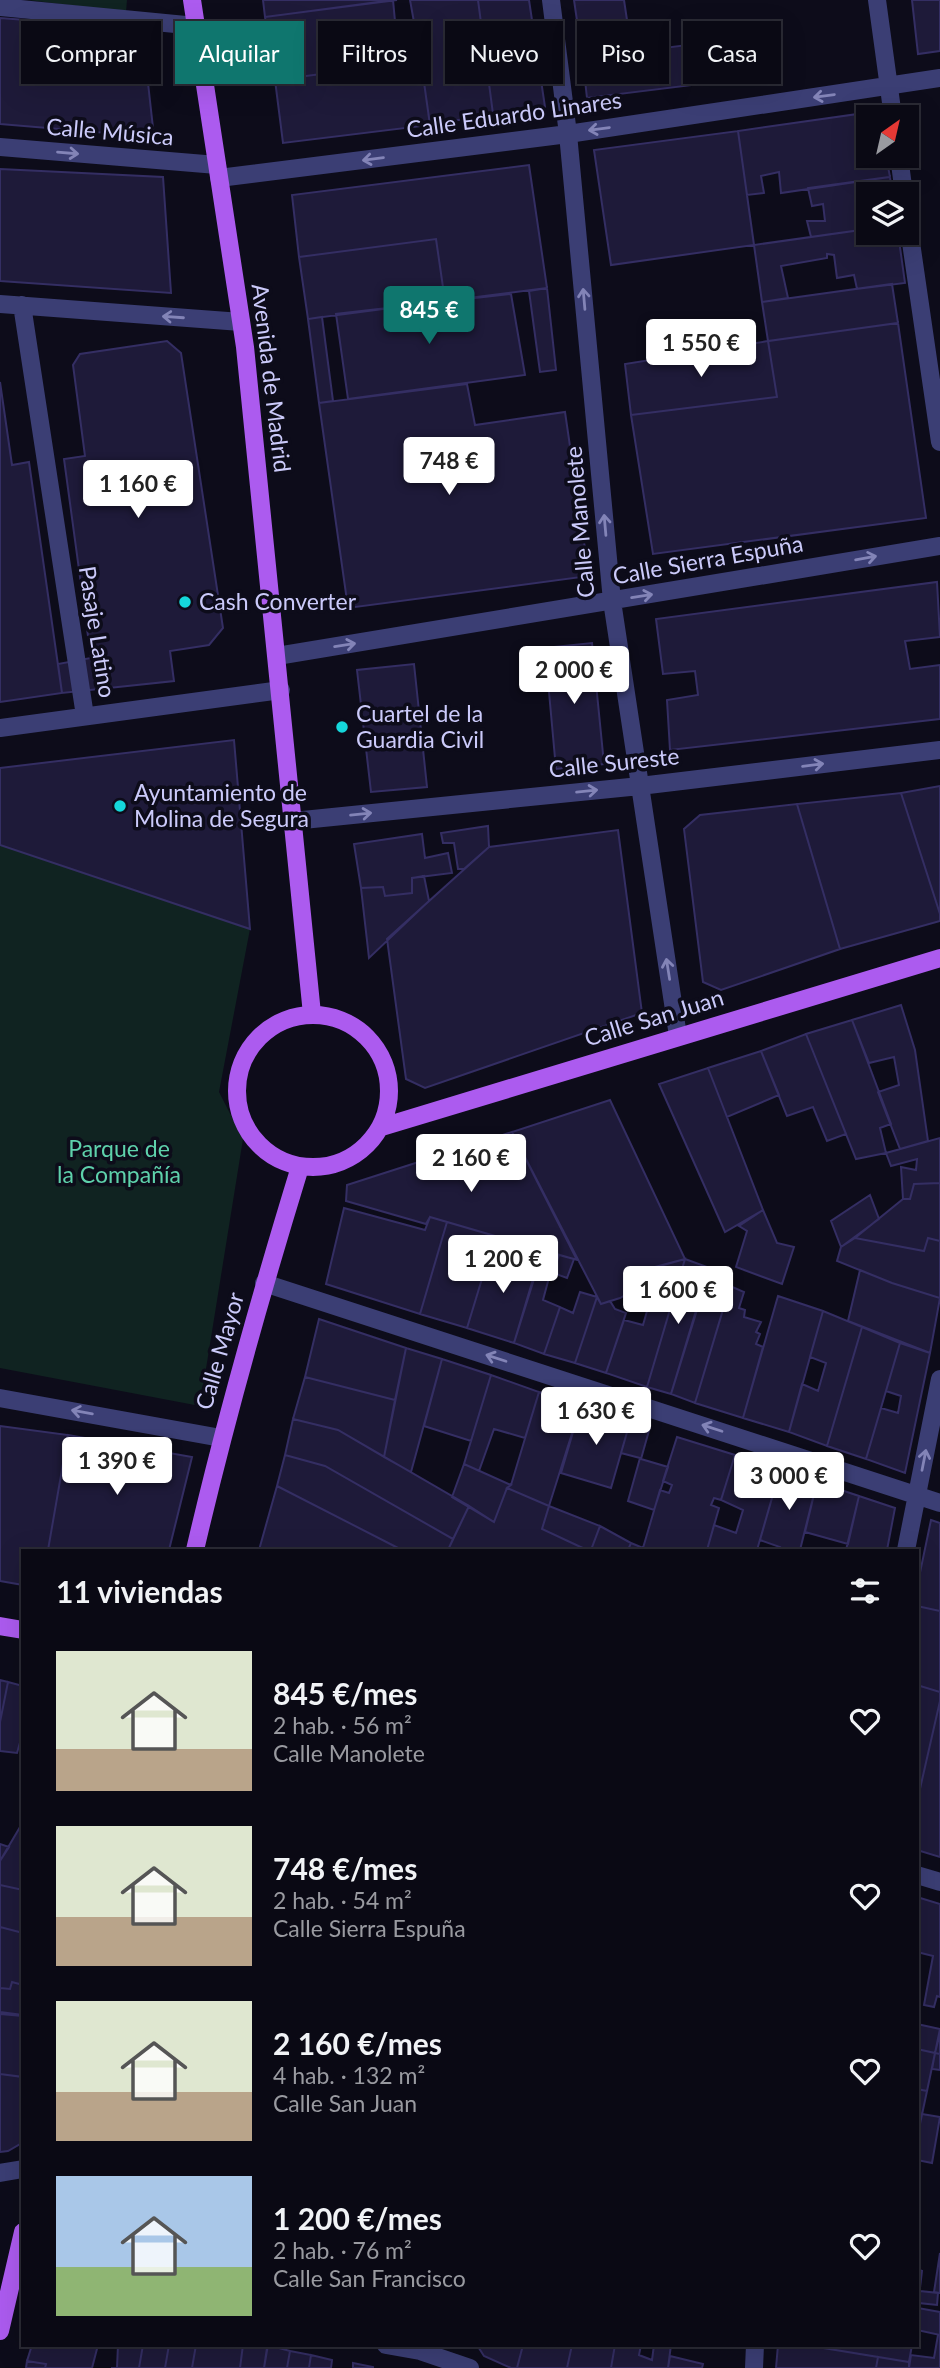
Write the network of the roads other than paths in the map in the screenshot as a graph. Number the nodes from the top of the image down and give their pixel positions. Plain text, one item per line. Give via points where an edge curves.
1 (192, 0) edge
2 (551, 0) edge
3 (877, 0) edge
4 (0, 7) edge
5 (195, 21) edge
6 (175, 24) edge
7 (940, 78) edge
8 (205, 84) edge
9 (889, 86) junction
10 (892, 105) edge
11 (568, 134) junction
12 (0, 147) edge
13 (218, 172) junction
14 (911, 245) edge
15 (0, 304) edge
16 (22, 305) junction
17 (241, 322) junction
18 (940, 442) edge
19 (940, 546) edge
20 (612, 601) junction
21 (277, 656) junction
22 (281, 690) junction
23 (85, 716) junction
24 (0, 728) edge
25 (940, 750) edge
26 (640, 786) junction
27 (293, 821) junction
28 (940, 958) edge
29 (312, 1014) junction
30 (678, 1036) junction
31 (382, 1127) junction
32 (300, 1167) junction
33 (264, 1283) junction
34 (940, 1379) edge
35 (0, 1398) edge
36 (221, 1438) junction
37 (918, 1494) junction
38 (940, 1503) edge
39 (195, 1549) edge
40 (906, 1549) edge
41 (0, 1626) edge
42 (21, 1630) edge
43 (919, 1876) edge
44 (940, 1882) edge
45 (21, 2169) edge
46 (0, 2173) edge
47 (21, 2249) edge
48 (17, 2282) edge
49 (0, 2332) edge
50 (397, 2347) edge
51 (755, 2347) edge
52 (461, 2358) edge
53 (754, 2368) edge

1 - 5 main road, Avenida de Madrid
2 - 11 street, Calle Manolete
3 - 9 street
4 - 6 street
7 - 9 street, Calle Eduardo Linares
8 - 13 main road, Avenida de Madrid
9 - 10 street
9 -> 11 street, Calle Eduardo Linares
11 -> 13 street, Calle Eduardo Linares
20 -> 11 street, Calle Manolete
12 -> 13 street, Calle Música
13 - 17 main road, Avenida de Madrid
14 - 18 street
15 - 16 street
17 -> 16 street
16 - 23 street, Pasaje Latino
17 - 21 main road, Avenida de Madrid
20 -> 19 street, Calle Sierra Espuña
21 -> 20 street, Calle Sierra Espuña
20 - 26 street, Calle Manolete
21 - 22 main road, Avenida de Madrid
22 - 23 street
22 - 27 main road, Avenida de Madrid
23 - 24 street
26 -> 25 street, Calle Sureste
27 -> 26 street, Calle Sureste
30 -> 26 street, Calle Manolete
27 - 29 main road, Avenida de Madrid
28 - 30 main road, Calle San Juan
29 - 31 main road via 343,1020 372,1040 386,1063 389,1088
29 - 32 main road via 285,1019 262,1033 244,1056 237,1083 239,1112 251,1136 273,1157
30 - 31 main road, Calle San Juan
31 - 32 main road via 357,1155 333,1166
32 - 33 main road, Calle Mayor
33 - 36 main road, Calle Mayor
37 -> 33 street
37 -> 34 street
36 -> 35 street
36 - 39 main road, Calle Mayor
37 - 38 street
37 - 40 street
41 - 42 main road
43 - 44 street
45 - 46 street
47 - 48 main road
48 - 49 main road
50 - 52 street
51 - 53 street

